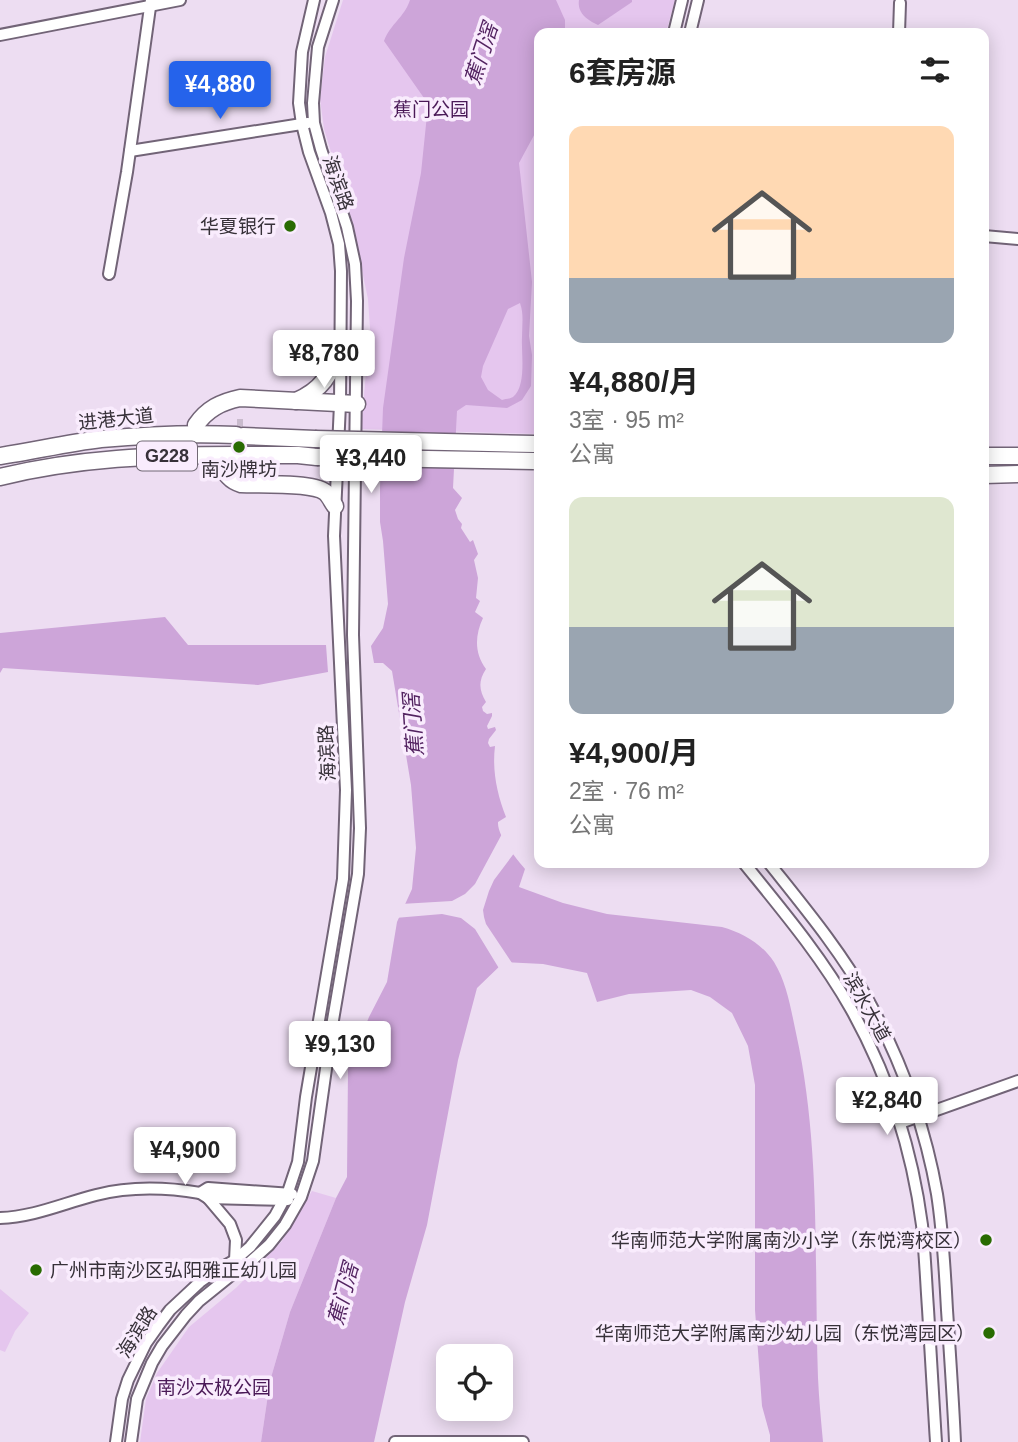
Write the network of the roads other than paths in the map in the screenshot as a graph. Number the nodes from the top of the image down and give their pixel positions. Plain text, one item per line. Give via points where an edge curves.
1 (180, 0) edge
2 (306, 0) edge
3 (314, 0) edge
4 (332, 0) edge
5 (682, 0) edge
6 (698, 0) edge
7 (148, 2) edge
8 (900, 3) dead end
9 (310, 16) junction
10 (0, 28) edge
11 (675, 28) edge
12 (691, 28) edge
13 (899, 28) edge
14 (0, 35) edge
15 (314, 122) junction
16 (302, 124) junction
17 (130, 151) junction
18 (989, 236) edge
19 (1018, 239) edge
20 (109, 274) dead end
21 (340, 349) junction
22 (295, 401) junction
23 (340, 404) junction
24 (356, 404) junction
25 (196, 425) junction
26 (240, 432) junction
27 (100, 439) junction
28 (534, 444) edge
29 (37, 450) junction
30 (0, 456) edge
31 (989, 456) edge
32 (1018, 456) edge
33 (235, 460) junction
34 (534, 461) edge
35 (29, 470) junction
36 (1018, 474) edge
37 (989, 475) edge
38 (0, 477) edge
39 (335, 506) junction
40 (748, 868) edge
41 (773, 868) edge
42 (1018, 1081) edge
43 (918, 1116) junction
44 (900, 1123) junction
45 (204, 1196) junction
46 (286, 1196) junction
47 (300, 1200) junction
48 (0, 1219) edge
49 (235, 1260) junction
50 (116, 1442) edge
51 (131, 1442) edge
52 (395, 1442) edge
53 (523, 1442) edge
54 (936, 1442) edge
55 (955, 1442) edge

1 - 7 street
2 - 9 street
3 - 9 street, 海滨路
4 - 15 street, 海滨路 via 318,47
5 - 11 street
6 - 12 street
7 - 10 street
7 - 14 street
7 - 17 street
8 - 13 street
9 - 16 street, 海滨路 via 302,52
15 - 16 street
15 - 24 street, 海滨路 via 355,264
16 - 17 street
16 - 21 street, 海滨路 via 339,244
17 - 20 street
18 - 19 street
21 - 22 highway via 327,379
21 - 23 street, 海滨路
22 - 23 highway
22 - 25 highway via 228,400 211,408
23 - 24 highway
23 - 39 street, 海滨路
24 - 47 street, 海滨路 via 358,874 313,1161
25 - 26 highway
25 - 27 highway
26 - 27 highway, 进港大道 / G228
26 - 28 highway, bridge via 272,429 295,438
27 - 29 highway, 进港大道 / G228
29 - 30 highway, 进港大道 / G228
29 - 35 highway via 29,457
31 - 32 highway
33 - 34 highway, 进港大道, bridge via 262,464 298,455
33 - 35 highway, 进港大道 via 127,465 97,460
33 - 39 highway via 229,478 233,482 298,485 325,492
35 - 38 highway, 进港大道
36 - 37 highway
39 - 46 street, 海滨路 via 346,790 343,879 298,1162
40 - 44 street, 滨水大道 via 836,985 876,1060
41 - 43 street, 滨水大道 via 836,950 867,1000 894,1052
42 - 43 street
43 - 44 street
43 - 55 street, 滨水大道 via 941,1222
44 - 54 street, 滨水大道 via 922,1225
45 - 46 street via 208,1188
45 - 48 street via 173,1189 120,1190
45 - 49 street via 230,1224 236,1240
46 - 47 street
46 - 49 street, 海滨路 via 263,1233
47 - 51 street, 海滨路 via 269,1245 199,1301 173,1330 137,1399
49 - 50 street, 海滨路 via 185,1296 152,1335 125,1390
52 - 53 street

